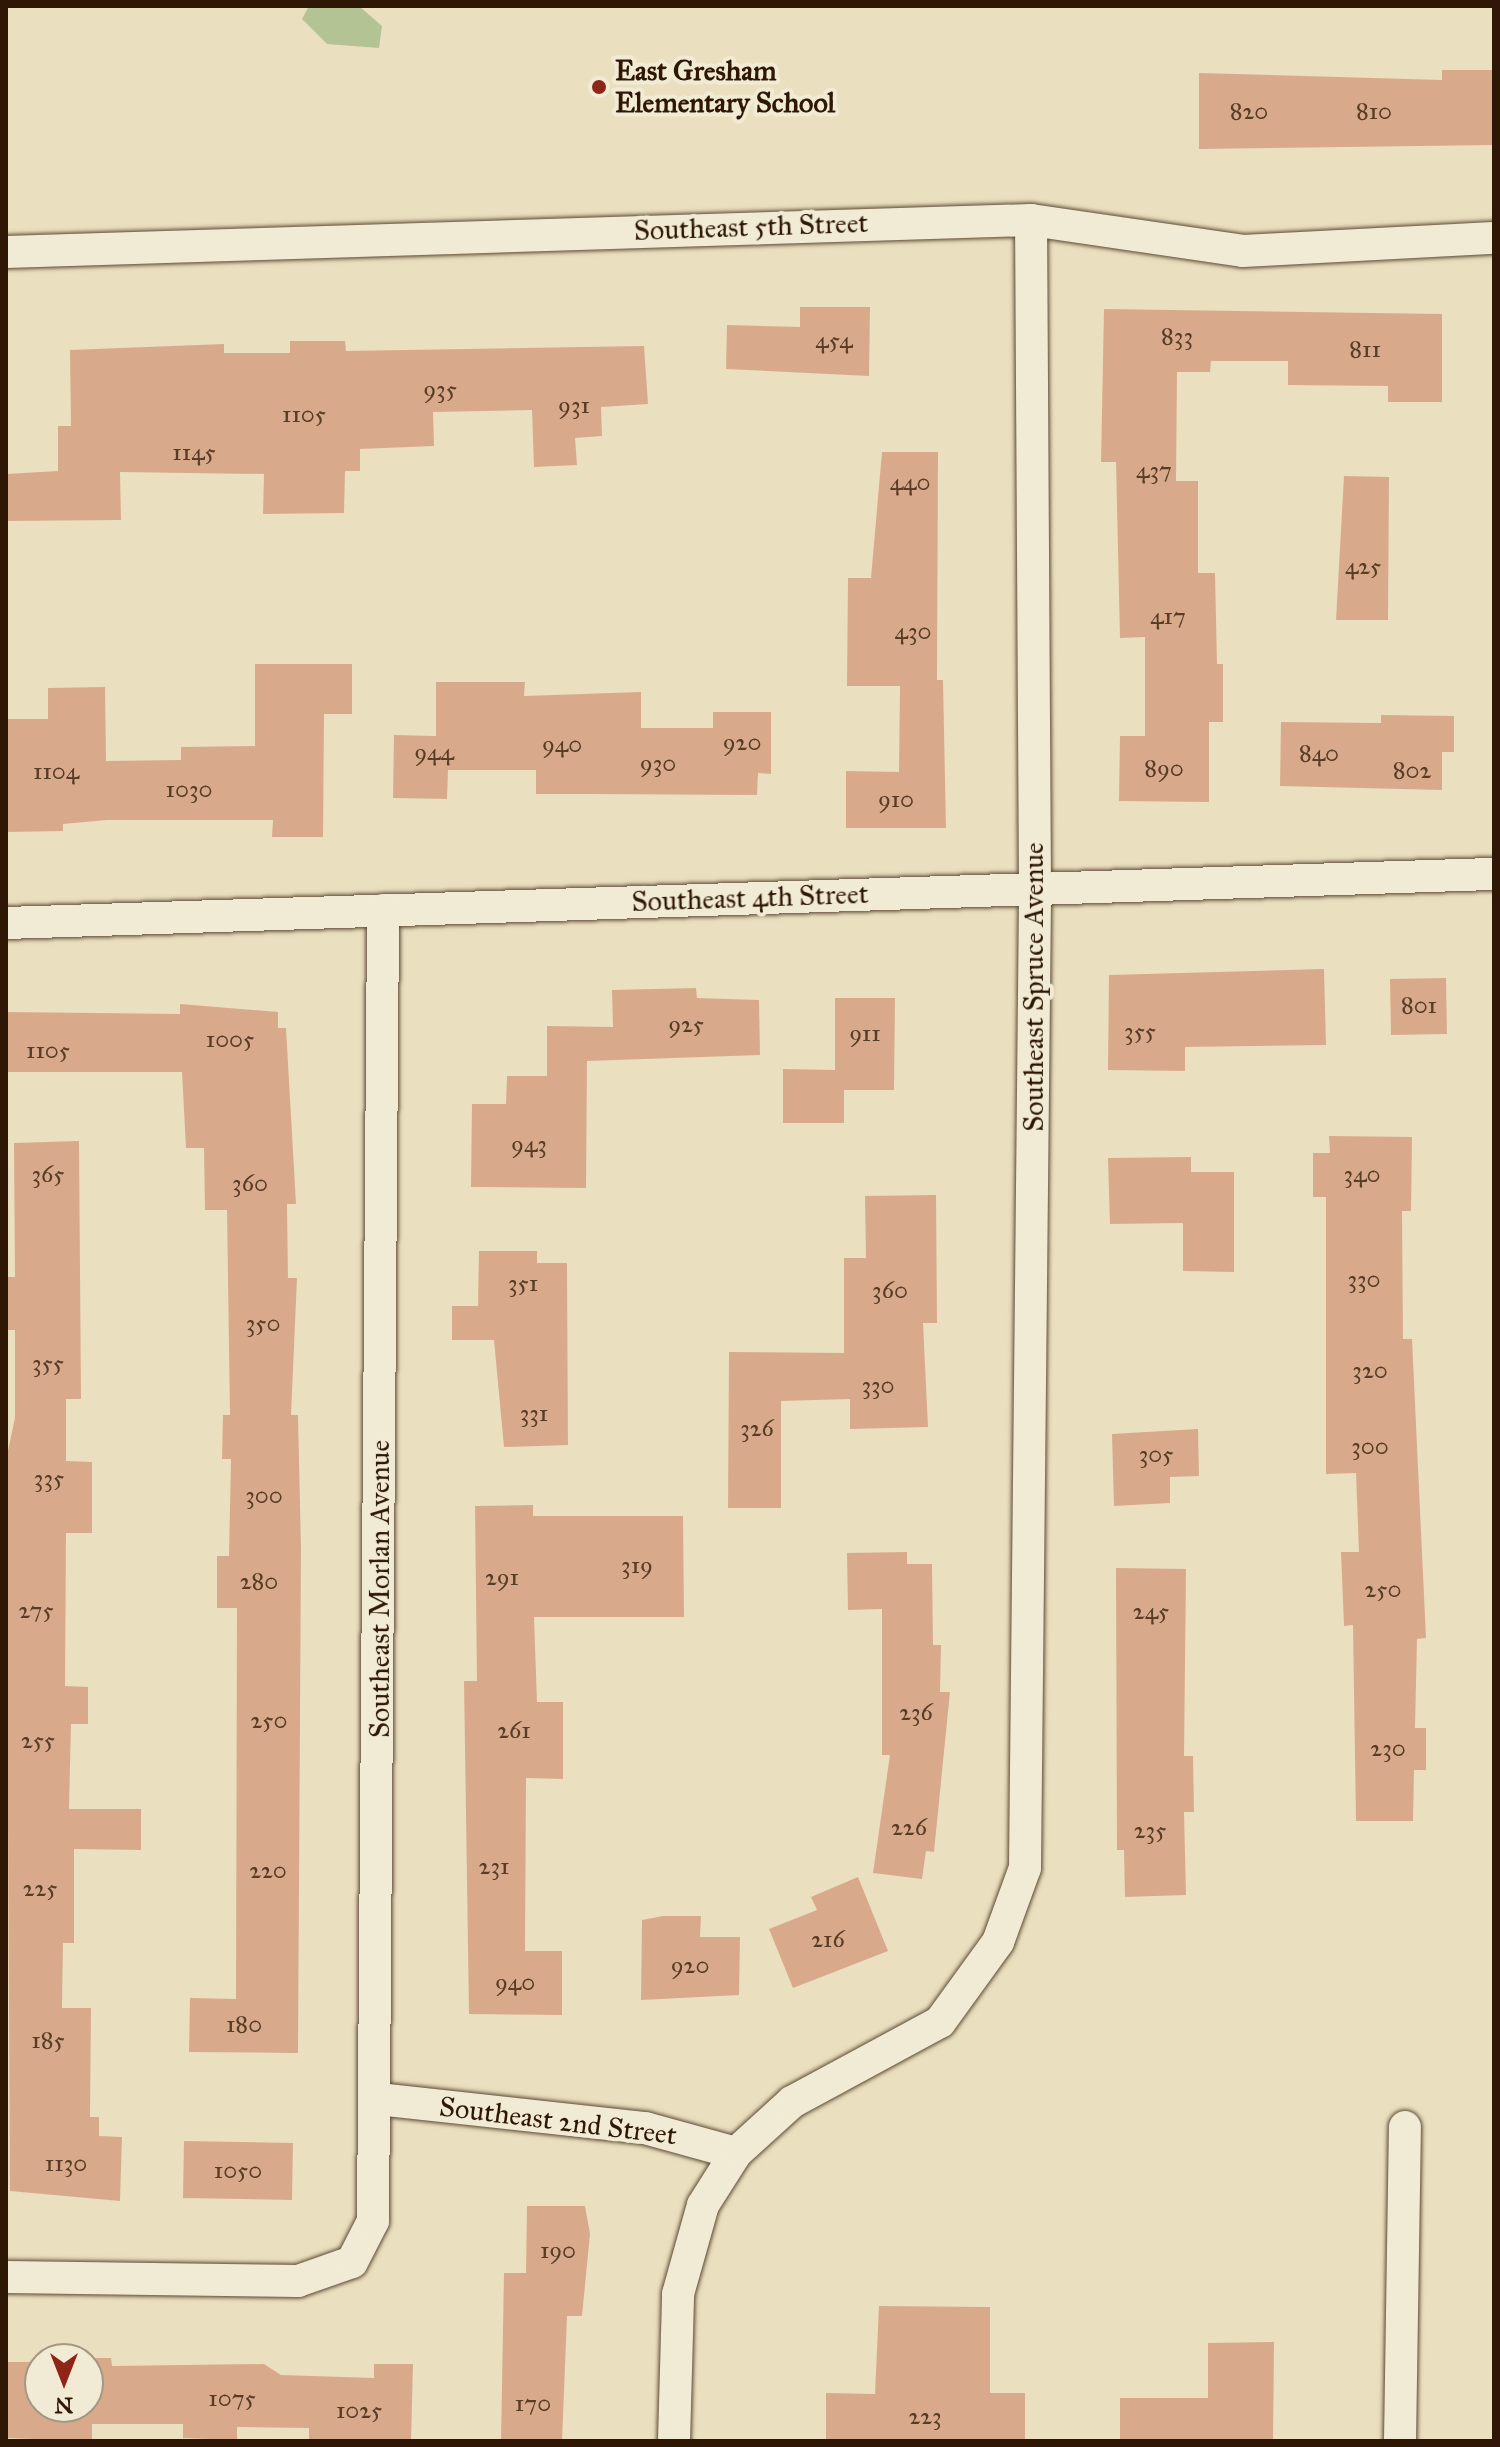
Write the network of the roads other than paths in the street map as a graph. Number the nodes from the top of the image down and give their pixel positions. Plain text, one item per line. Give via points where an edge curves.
1 (1031, 220) junction
2 (1494, 238) edge
3 (6, 252) edge
4 (1494, 874) edge
5 (1035, 889) junction
6 (383, 910) junction
7 (6, 923) edge
8 (378, 2099) junction
9 (1405, 2127) dead end
10 (736, 2153) junction
11 (6, 2277) edge
12 (674, 2441) edge
13 (1400, 2441) edge

1 - 2 street, Southeast 5th Street via 1243,251
1 - 3 street, Southeast 5th Street
1 - 5 street, Southeast Spruce Avenue
4 - 5 street, Southeast 4th Street
5 - 6 street, Southeast 4th Street
5 - 10 street, Southeast Spruce Avenue via 1031,1754 1025,1868 1015,1905 972,1985 910,2044 820,2083
6 - 7 street, Southeast 4th Street
6 - 8 street, Southeast Morlan Avenue
8 - 10 street, Southeast 2nd Street via 645,2128
8 - 11 street, Southeast Morlan Avenue via 373,2221 352,2262 298,2281
9 - 13 street
10 - 12 street, Southeast Spruce Avenue via 703,2205 683,2262

